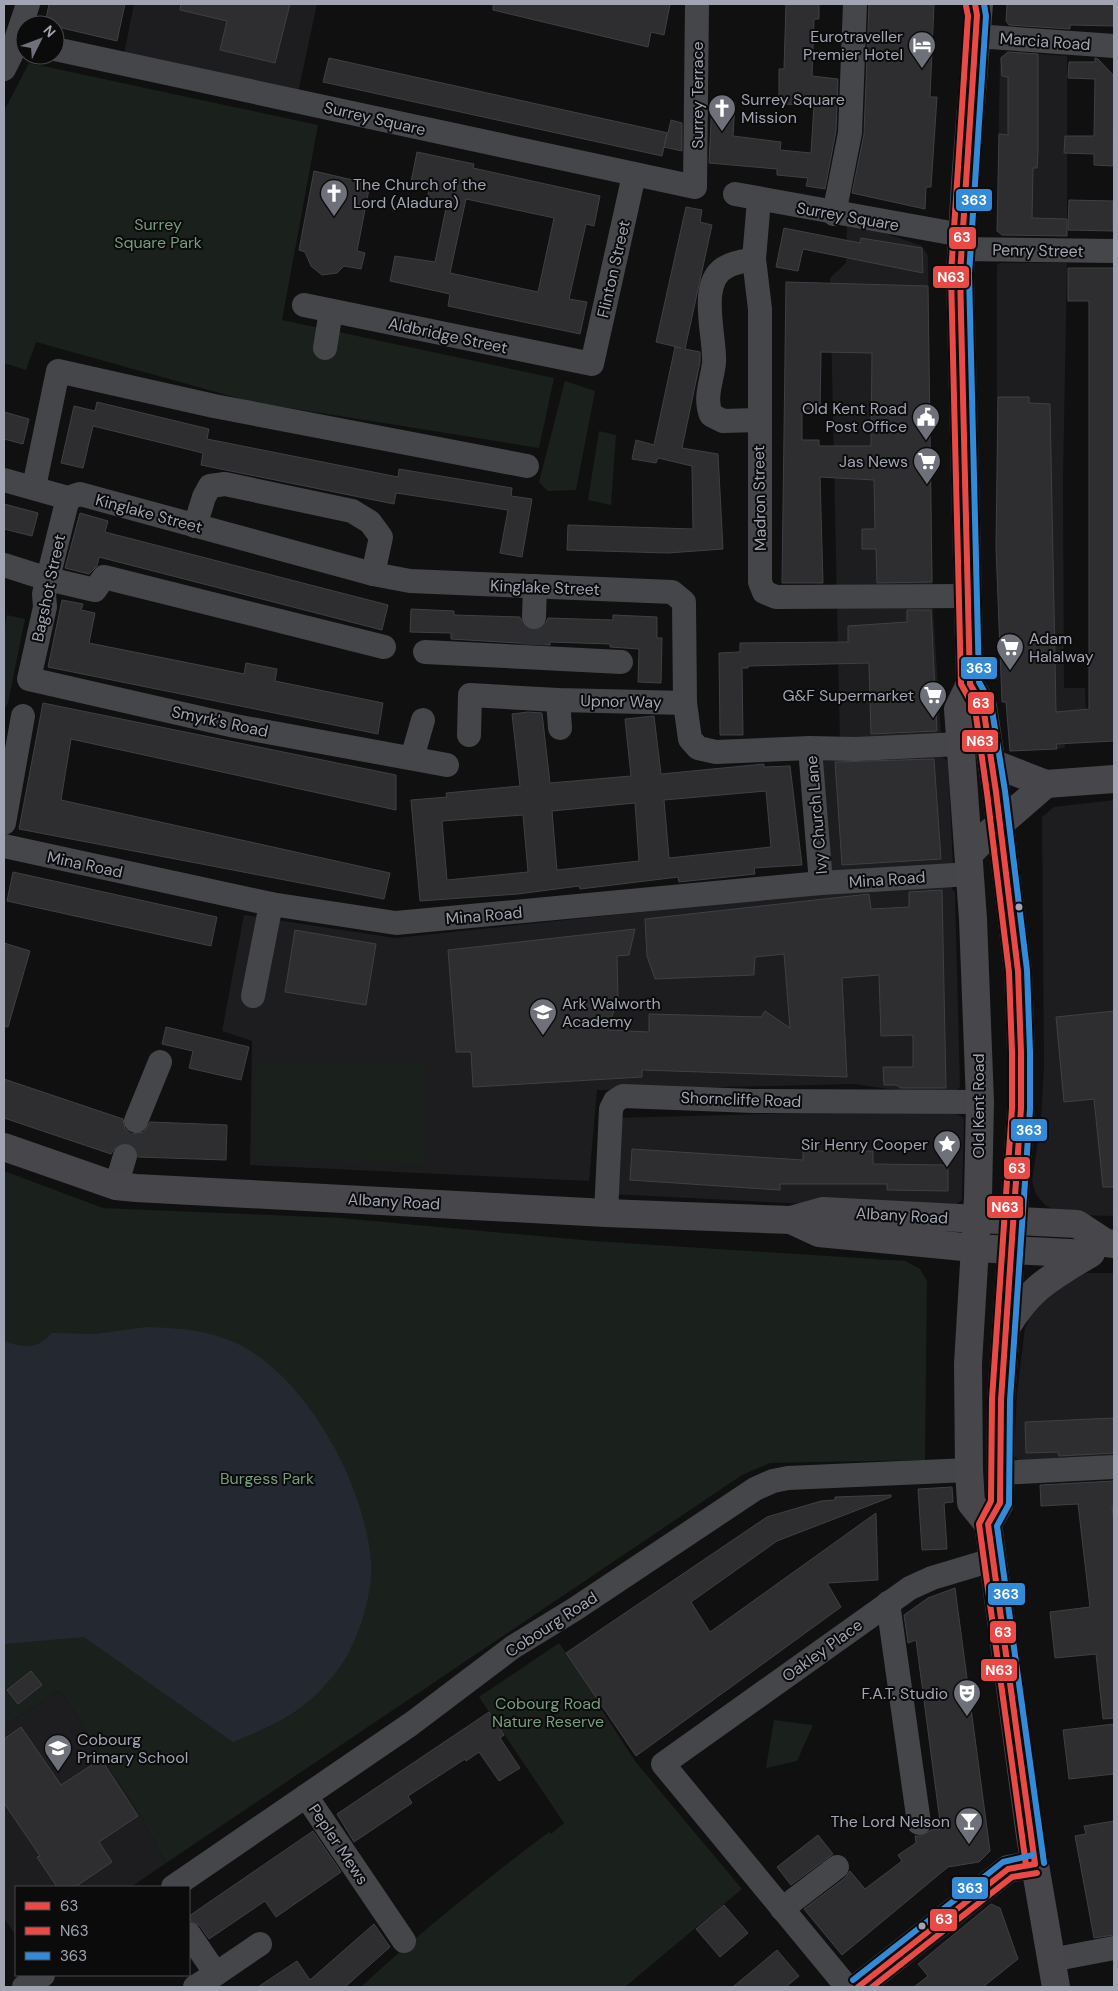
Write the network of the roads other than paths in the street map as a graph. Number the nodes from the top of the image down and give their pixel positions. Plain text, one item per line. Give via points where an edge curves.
1 (28, 4) edge
2 (697, 4) edge
3 (854, 4) edge
4 (976, 15) edge
5 (1114, 46) edge
6 (65, 51) edge
7 (12, 52) edge
8 (634, 175) junction
9 (695, 187) joint
10 (734, 194) dead end
11 (759, 200) junction
12 (834, 214) junction
13 (962, 242) junction
14 (1114, 251) edge
15 (754, 259) junction
16 (304, 305) dead end
17 (331, 311) junction
18 (325, 348) dead end
19 (592, 364) joint
20 (758, 420) junction
21 (527, 466) dead end
22 (4, 480) edge
23 (34, 487) junction
24 (68, 498) junction
25 (195, 526) junction
26 (4, 565) edge
27 (373, 574) junction
28 (48, 579) junction
29 (535, 586) junction
30 (967, 596) junction
31 (534, 617) tunnel mouth
32 (384, 647) dead end
33 (425, 652) dead end
34 (621, 662) dead end
35 (29, 678) joint
36 (970, 684) junction
37 (558, 700) junction
38 (685, 703) junction
39 (423, 720) dead end
40 (16, 722) edge
41 (560, 728) dead end
42 (469, 735) dead end
43 (960, 744) junction
44 (810, 748) junction
45 (412, 758) junction
46 (992, 763) junction
47 (447, 765) dead end
48 (1114, 779) edge
49 (1046, 784) junction
50 (4, 823) edge
51 (1000, 823) junction
52 (4, 846) edge
53 (970, 864) junction
54 (822, 883) junction
55 (270, 904) junction
56 (253, 996) dead end
57 (160, 1062) dead end
58 (980, 1102) junction
59 (136, 1121) tunnel mouth
60 (4, 1147) edge
61 (125, 1156) tunnel mouth
62 (116, 1186) junction
63 (606, 1213) junction
64 (976, 1219) junction
65 (792, 1220) junction
66 (1014, 1222) junction
67 (1103, 1247) edge
68 (974, 1248) junction
69 (1012, 1250) junction
70 (1006, 1328) junction
71 (1114, 1467) edge
72 (969, 1470) junction
73 (999, 1474) junction
74 (988, 1524) junction
75 (992, 1560) junction
76 (888, 1603) junction
77 (306, 1796) junction
78 (919, 1823) dead end
79 (1035, 1864) junction
80 (837, 1867) dead end
81 (174, 1886) edge
82 (782, 1908) junction
83 (190, 1935) edge
84 (404, 1941) dead end
85 (260, 1944) dead end
86 (1114, 1948) edge
87 (1051, 1960) junction
88 (216, 1974) junction
89 (41, 1976) edge
90 (24, 1987) edge
91 (195, 1987) edge
92 (847, 1987) edge
93 (858, 1987) edge
94 (1056, 1987) edge

1 - 7 street
2 - 9 street, Surrey Terrace
3 - 12 street via 850,133
4 - 5 street, Marcia Road
4 - 13 main road, Old Kent Road
6 - 8 street, Surrey Square
8 - 9 street, Surrey Square
8 - 19 street, Flinton Street
10 - 11 street, Surrey Square
11 - 12 street, Surrey Square
11 - 15 street, Madron Street
12 - 13 street, Surrey Square
13 - 14 street, Penry Street
13 - 30 main road, Old Kent Road via 960,288
15 - 20 street, Madron Street via 760,309
15 - 20 street via 727,266 712,285 714,361 707,404 711,415 723,421
16 - 17 street, Aldbridge Street
17 - 18 street
17 - 19 street, Aldbridge Street
20 - 30 street, Madron Street via 760,582 764,592 776,597
21 - 23 street via 214,406 58,371
22 - 23 street, Kinglake Street
23 - 24 street, Kinglake Street
24 - 25 street, Kinglake Street via 80,494
24 - 28 street, Bagshot Street
25 - 27 street, Kinglake Street
25 - 27 street via 210,486 226,484 352,510 370,522 381,537
26 - 28 street
27 - 29 street, Kinglake Street via 410,581
28 - 32 street via 95,590 104,577
28 - 35 street, Bagshot Street
29 - 31 street
29 - 38 street, Kinglake Street via 672,592 684,602
30 - 36 main road, Old Kent Road
33 - 34 street via 533,651
35 - 45 street, Smyrk's Road via 235,726
36 - 43 main road, Old Kent Road via 958,709
36 - 46 main road, Old Kent Road via 983,706
37 - 38 street, Upnor Way
37 - 41 street, Upnor Way
37 - 42 street, Upnor Way via 470,695
38 - 44 street, Kinglake Street via 690,739 698,748 716,752
39 - 45 street
40 - 50 street
43 - 44 street, Kinglake Street
43 - 53 main road, Old Kent Road
44 - 54 street, Ivy Church Lane
45 - 47 street, Smyrk's Road
46 - 49 main road
46 - 51 main road, Old Kent Road
48 - 49 main road
49 - 51 main road
51 - 53 main road
51 - 66 main road, Old Kent Road via 1018,972 1021,1052
52 - 55 street, Mina Road
53 - 54 street, Mina Road via 901,884
53 - 58 main road, Old Kent Road
54 - 55 street, Mina Road via 396,924
55 - 56 street
57 - 59 street
58 - 63 street, Shorncliffe Road via 753,1101 623,1096 611,1109
58 - 64 main road, Old Kent Road
60 - 62 main road, Albany Road
61 - 62 street
62 - 63 main road, Albany Road
63 - 65 main road, Albany Road
64 - 65 main road, Albany Road via 822,1211
64 - 66 main road, Albany Road
64 - 68 main road, Old Kent Road
65 - 68 main road, Albany Road via 819,1233
66 - 67 main road, Albany Road via 1077,1224
66 - 69 main road, Old Kent Road
67 - 69 main road, Albany Road
67 - 70 main road via 1058,1271 1043,1283 1018,1308
68 - 69 main road, Albany Road
68 - 72 main road, Old Kent Road via 968,1364
69 - 70 main road, Old Kent Road
70 - 73 main road, Old Kent Road
71 - 73 street
72 - 74 main road, Old Kent Road via 971,1504
72 - 77 street, Cobourg Road via 788,1478 755,1489 513,1647 411,1724
73 - 74 main road, Old Kent Road via 1000,1503
74 - 75 main road
75 - 76 street, Oakley Place via 932,1578
75 - 79 main road
76 - 78 street
76 - 82 street, Oakley Place via 663,1764
77 - 81 street, Cobourg Road
77 - 84 street, Pepler Mews via 364,1897
79 - 87 main road
79 - 93 main road via 1008,1869
80 - 82 street
82 - 92 street
83 - 88 street
85 - 88 street
86 - 87 street
87 - 94 main road
88 - 91 street
89 - 90 street

